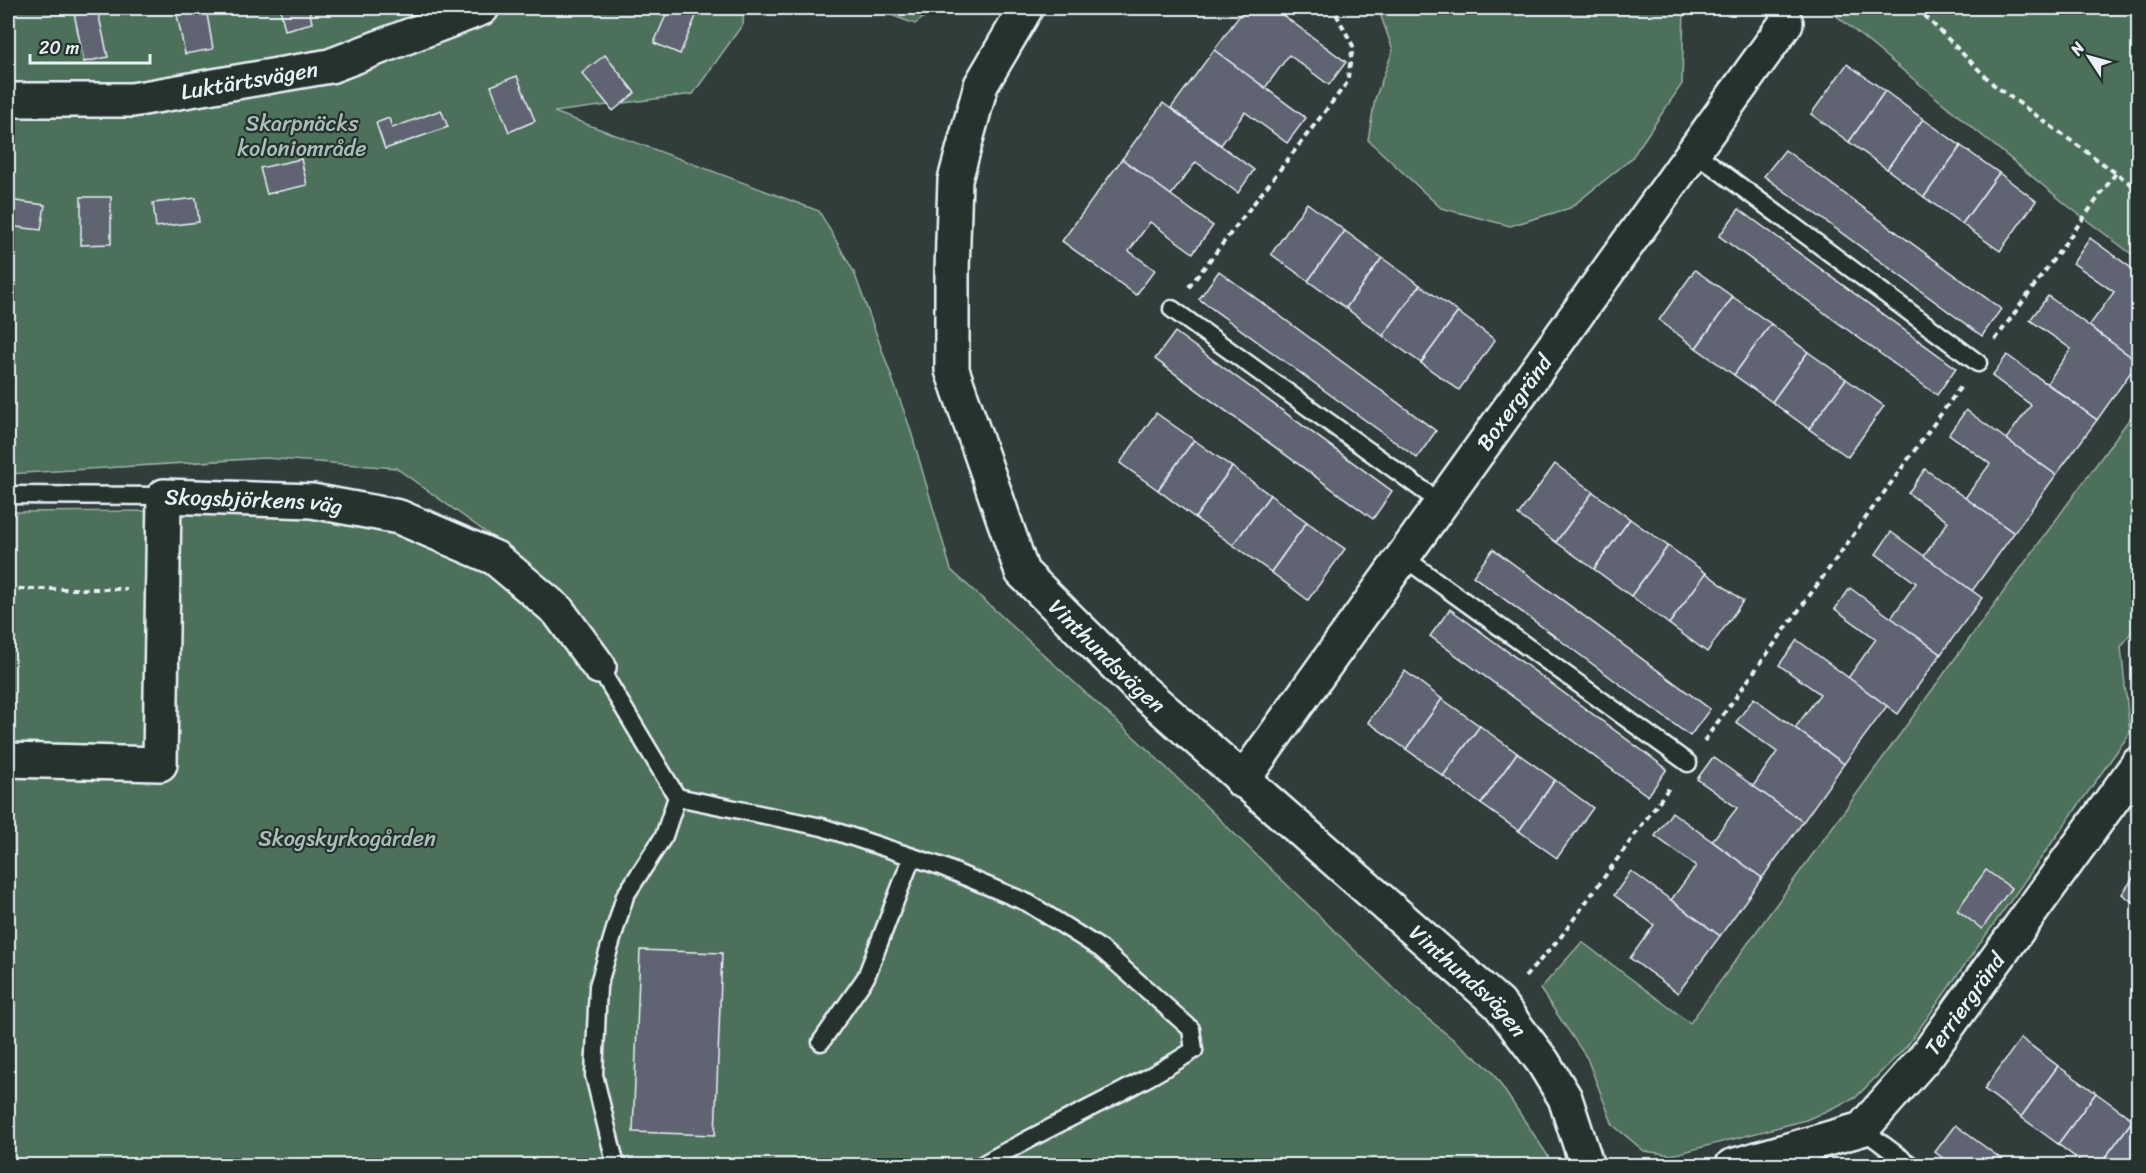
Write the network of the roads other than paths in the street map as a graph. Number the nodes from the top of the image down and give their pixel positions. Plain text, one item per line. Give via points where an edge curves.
1 (482, 8) edge
2 (1026, 8) edge
3 (1785, 16) edge
4 (8, 100) edge
5 (1694, 152) junction
6 (1172, 309) road end
7 (1978, 363) road end
8 (8, 495) edge
9 (164, 496) junction
10 (1442, 503) junction
11 (1403, 556) junction
12 (599, 667) joint
13 (8, 760) edge
14 (1688, 763) road end
15 (2139, 764) edge
16 (1242, 781) junction
17 (677, 797) junction
18 (912, 856) junction
19 (821, 1042) dead end
20 (1862, 1129) junction
21 (616, 1166) edge
22 (980, 1166) edge
23 (1587, 1166) edge
24 (1732, 1166) edge
25 (1912, 1166) edge

1 - 4 street, Luktärtsvägen via 330,66 132,100
2 - 16 street, Vinthundsvägen via 981,85 956,180 952,370 1022,572 1139,688
3 - 5 street, Boxergränd
5 - 7 lane
5 - 10 street, Boxergränd
6 - 10 lane
8 - 9 lane
9 - 12 street, Skogsbjörkens väg via 312,501 399,517 495,558 558,611
9 - 13 street, Skogsbjörkens väg via 160,764
10 - 11 street, Boxergränd
11 - 14 lane
11 - 16 street, Boxergränd
12 - 17 lane
15 - 20 street, Terriergränd via 1927,1055
16 - 23 street, Vinthundsvägen via 1499,1004 1544,1062 1565,1098
17 - 18 lane via 822,827
17 - 21 lane via 664,836 625,896 598,986 594,1075
18 - 19 lane via 866,976
18 - 22 lane via 1028,903 1101,950 1191,1029 1194,1050 1178,1061
20 - 24 street
20 - 25 lane

